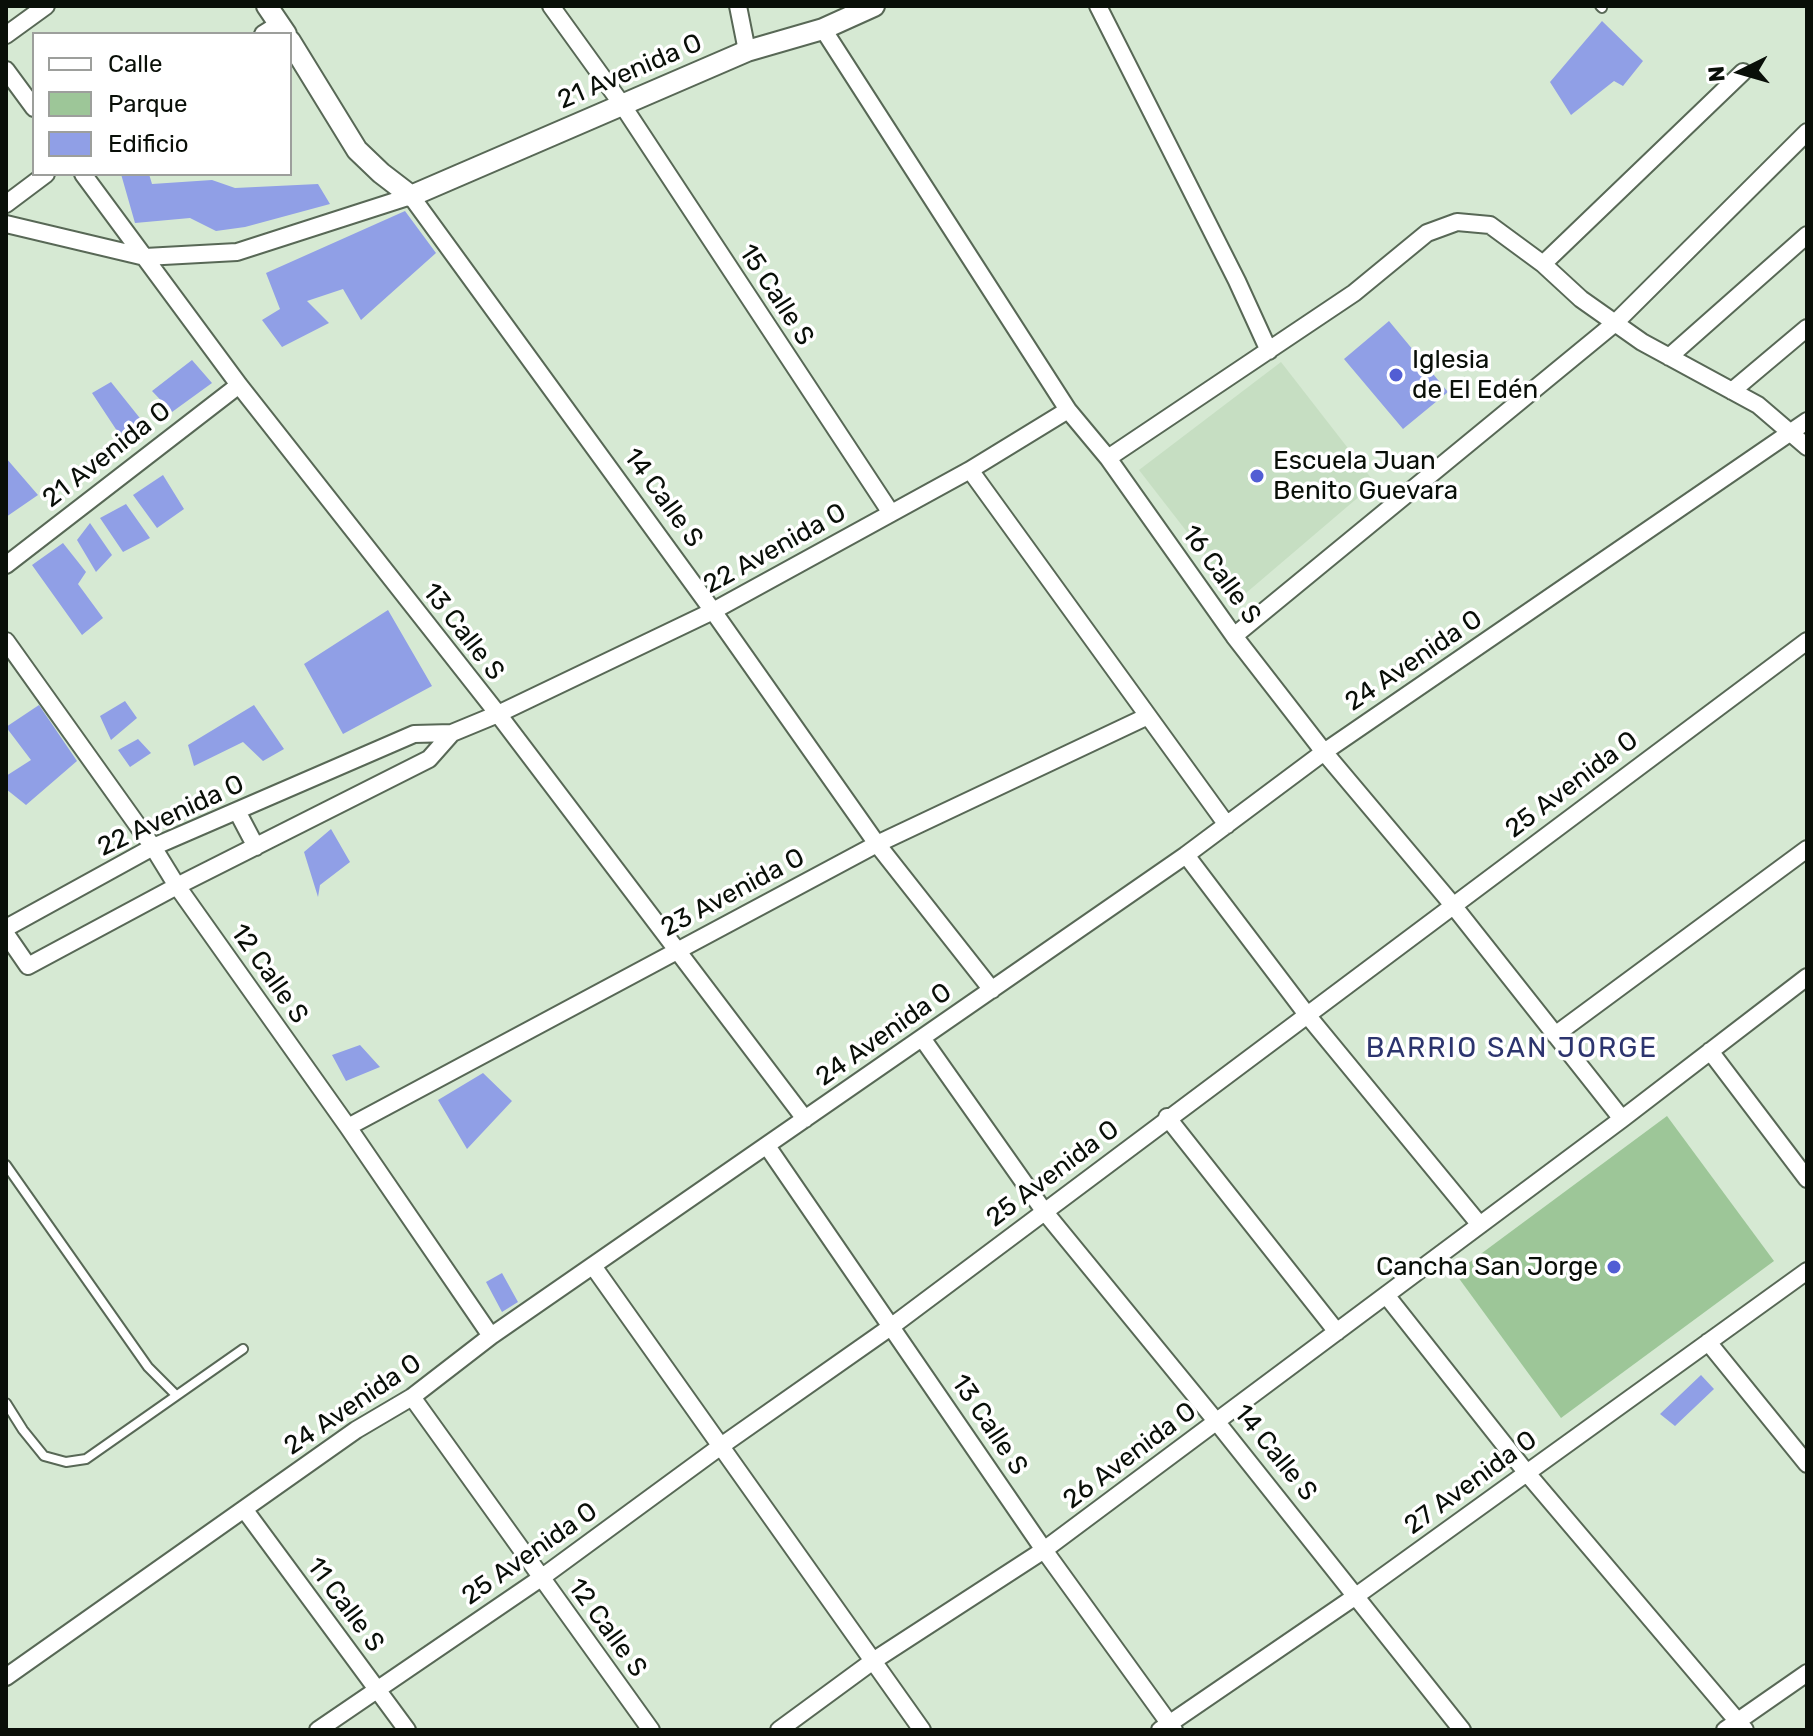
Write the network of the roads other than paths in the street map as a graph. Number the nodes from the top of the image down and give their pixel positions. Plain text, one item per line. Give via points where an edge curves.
1 (46, 6) edge
2 (267, 6) edge
3 (551, 6) edge
4 (738, 6) edge
5 (874, 6) edge
6 (1098, 6) edge
7 (823, 29) junction
8 (279, 32) edge
9 (6, 35) edge
10 (747, 51) junction
11 (292, 52) edge
12 (6, 70) edge
13 (1743, 72) dead end
14 (621, 103) junction
15 (32, 105) edge
16 (1807, 132) edge
17 (43, 176) edge
18 (84, 176) edge
19 (411, 196) junction
20 (6, 204) edge
21 (6, 224) edge
22 (1807, 235) edge
23 (145, 257) junction
24 (1543, 264) junction
25 (1615, 323) junction
26 (1807, 328) edge
27 (1269, 351) junction
28 (1669, 357) junction
29 (239, 385) junction
30 (1732, 391) junction
31 (1068, 410) junction
32 (1807, 421) edge
33 (1791, 433) junction
34 (1807, 447) edge
35 (1108, 458) junction
36 (970, 470) junction
37 (891, 513) junction
38 (6, 565) edge
39 (713, 611) junction
40 (1234, 636) junction
41 (6, 641) edge
42 (1807, 641) edge
43 (498, 714) junction
44 (1148, 716) junction
45 (452, 733) junction
46 (1324, 752) junction
47 (237, 811) junction
48 (1227, 825) junction
49 (877, 844) junction
50 (153, 847) junction
51 (256, 847) junction
52 (1807, 849) edge
53 (1186, 855) junction
54 (177, 886) junction
55 (1452, 904) junction
56 (6, 928) edge
57 (6, 934) edge
58 (676, 950) junction
59 (1807, 977) edge
60 (992, 990) junction
61 (1308, 1016) junction
62 (1555, 1035) junction
63 (922, 1038) junction
64 (1710, 1051) junction
65 (1167, 1117) junction
66 (805, 1119) junction
67 (1622, 1119) junction
68 (348, 1127) junction
69 (767, 1146) junction
70 (6, 1165) edge
71 (1807, 1179) edge
72 (1044, 1211) junction
73 (1480, 1225) junction
74 (593, 1266) junction
75 (1807, 1271) edge
76 (1386, 1295) junction
77 (892, 1326) junction
78 (1337, 1332) junction
79 (491, 1336) junction
80 (1708, 1342) junction
81 (243, 1349) dead end
82 (176, 1395) junction
83 (412, 1397) junction
84 (6, 1403) edge
85 (1216, 1421) junction
86 (721, 1446) junction
87 (1807, 1464) edge
88 (1526, 1472) junction
89 (244, 1509) junction
90 (1044, 1550) junction
91 (541, 1578) junction
92 (1356, 1596) junction
93 (873, 1661) junction
94 (1807, 1673) edge
95 (6, 1677) edge
96 (377, 1688) junction
97 (1736, 1727) edge
98 (1168, 1728) edge
99 (318, 1730) edge
100 (407, 1730) edge
101 (651, 1730) edge
102 (779, 1730) edge
103 (922, 1730) edge
104 (1462, 1730) edge

1 - 9 street
2 - 8 street, 14 Calle S
3 - 14 street, 15 Calle S
4 - 10 street
5 - 7 street, 21 Avenida O
6 - 27 street
7 - 10 street, 21 Avenida O
7 - 31 street, 16 Calle S
10 - 14 street, 21 Avenida O
11 - 19 street, 14 Calle S via 357,150
12 - 15 street
13 - 24 street
14 - 19 street, 21 Avenida O
14 - 37 street, 15 Calle S
16 - 25 street
17 - 20 street
18 - 23 street, 13 Calle S
19 - 23 street via 237,252
19 - 39 street, 14 Calle S
21 - 23 street
22 - 28 street
23 - 29 street, 13 Calle S
24 - 25 street
24 - 27 street via 1490,225 1457,222 1427,233 1354,293
25 - 28 street
25 - 40 street
26 - 30 street
27 - 35 street
28 - 30 street
29 - 38 street, 21 Avenida O
29 - 43 street, 13 Calle S
30 - 33 street
31 - 35 street, 16 Calle S
31 - 36 street, 22 Avenida O
32 - 33 street, 24 Avenida O
33 - 34 street
33 - 46 street, 24 Avenida O
35 - 40 street, 16 Calle S
36 - 37 street, 22 Avenida O
36 - 44 street
37 - 39 street, 22 Avenida O
39 - 43 street, 22 Avenida O
39 - 49 street, 14 Calle S
40 - 46 street, 16 Calle S
41 - 50 street, 12 Calle S
42 - 55 street, 25 Avenida O
43 - 45 street, 22 Avenida O
43 - 58 street, 13 Calle S
44 - 48 street
44 - 49 street, 23 Avenida O
45 - 47 street, 22 Avenida O via 414,734
45 - 51 street via 429,759
46 - 48 street, 24 Avenida O
46 - 55 street, 16 Calle S
47 - 50 street, 22 Avenida O
47 - 51 street
48 - 53 street, 24 Avenida O
49 - 58 street, 23 Avenida O
49 - 60 street, 14 Calle S
50 - 54 street, 12 Calle S
50 - 56 street, 22 Avenida O
51 - 54 street
52 - 62 street
53 - 60 street, 24 Avenida O
53 - 61 street
54 - 57 street via 28,966
54 - 68 street, 12 Calle S
55 - 61 street, 25 Avenida O
55 - 62 street, 16 Calle S
58 - 66 street, 13 Calle S
58 - 68 street, 23 Avenida O
59 - 64 street, 26 Avenida O
60 - 63 street, 24 Avenida O
61 - 65 street, 25 Avenida O
61 - 73 street
62 - 67 street, 16 Calle S
63 - 66 street, 24 Avenida O
63 - 72 street, 14 Calle S
64 - 67 street, 26 Avenida O
64 - 71 street
65 - 72 street, 25 Avenida O
65 - 78 street
66 - 69 street, 24 Avenida O
67 - 73 street, 26 Avenida O
68 - 79 street, 12 Calle S
69 - 74 street, 24 Avenida O
69 - 77 street, 13 Calle S
70 - 82 lane via 148,1367
72 - 77 street, 25 Avenida O
72 - 85 street, 14 Calle S
73 - 76 street, 26 Avenida O
74 - 79 street, 24 Avenida O
74 - 86 street
75 - 80 street, 27 Avenida O
76 - 78 street, 26 Avenida O
76 - 88 street
77 - 86 street, 25 Avenida O
77 - 90 street, 13 Calle S
78 - 85 street, 26 Avenida O
79 - 83 street, 24 Avenida O
80 - 87 street
80 - 88 street, 27 Avenida O
81 - 82 lane
82 - 84 lane via 86,1459 66,1462 44,1456
83 - 89 street, 24 Avenida O
83 - 91 street, 12 Calle S
85 - 90 street, 26 Avenida O
85 - 92 street, 14 Calle S
86 - 91 street, 25 Avenida O
86 - 93 street
88 - 92 street, 27 Avenida O
88 - 97 street
89 - 95 street, 24 Avenida O
89 - 96 street, 11 Calle S
90 - 93 street, 26 Avenida O
90 - 98 street, 13 Calle S
91 - 96 street, 25 Avenida O
91 - 101 street, 12 Calle S
92 - 98 street, 27 Avenida O
92 - 104 street, 14 Calle S
93 - 102 street, 26 Avenida O
93 - 103 street
94 - 97 street
96 - 99 street, 25 Avenida O
96 - 100 street, 11 Calle S

